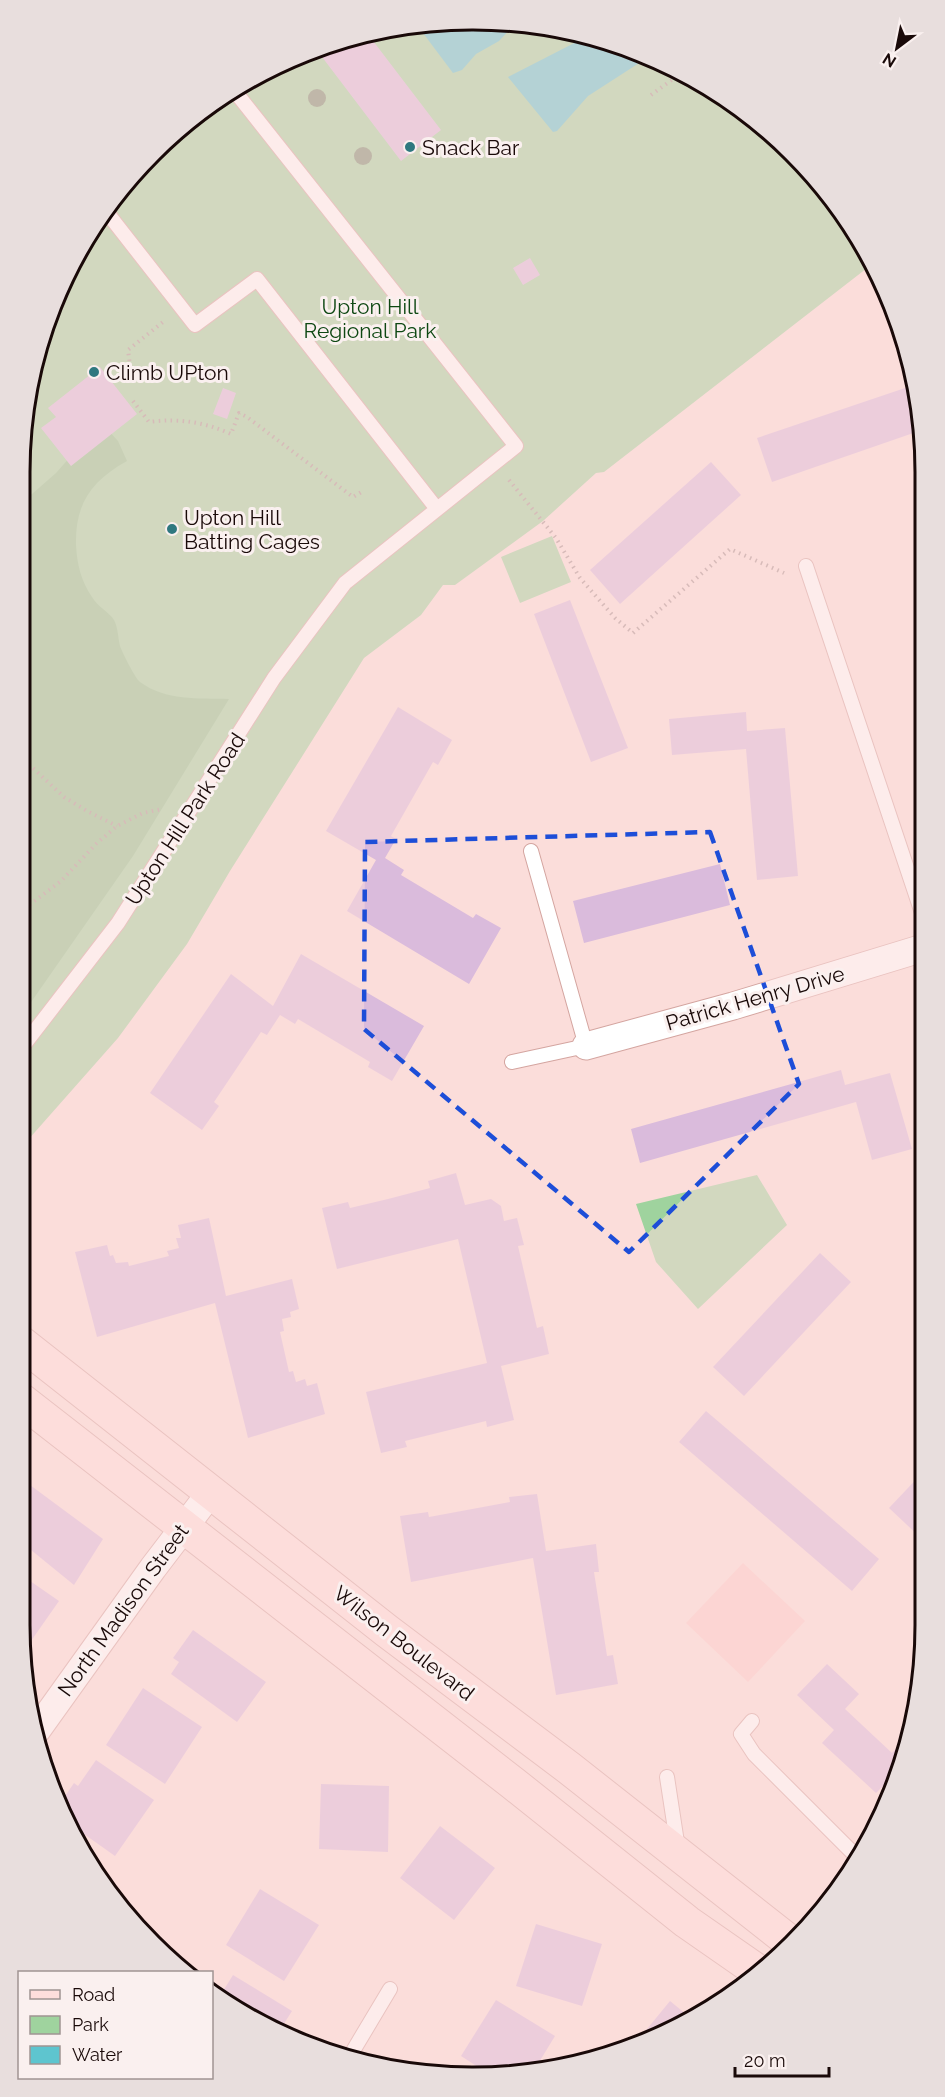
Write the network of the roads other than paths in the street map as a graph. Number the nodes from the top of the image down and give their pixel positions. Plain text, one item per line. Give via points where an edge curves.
1 (239, 97) edge
2 (111, 218) edge
3 (437, 509) junction
4 (806, 566) road end
5 (531, 851) dead end
6 (915, 892) edge
7 (915, 950) edge
8 (30, 1037) edge
9 (586, 1046) junction
10 (512, 1062) dead end
11 (30, 1350) edge
12 (30, 1407) edge
13 (211, 1492) junction
14 (183, 1528) junction
15 (752, 1721) dead end
16 (42, 1724) edge
17 (667, 1777) dead end
18 (852, 1852) edge
19 (679, 1854) junction
20 (784, 1938) edge
21 (752, 1967) edge
22 (390, 1989) dead end
23 (353, 2051) edge

1 - 3 lane, Upton Hill Park Road via 516,447
2 - 3 lane via 195,325 257,279
3 - 8 lane, Upton Hill Park Road via 345,583 274,678 118,923
4 - 6 lane
5 - 9 lane
7 - 9 street, Patrick Henry Drive
9 - 10 lane
11 - 13 main road, Wilson Boulevard
12 - 14 main road, Wilson Boulevard
13 - 14 street, North Madison Street
13 - 19 main road, Wilson Boulevard
14 - 16 street, North Madison Street
14 - 21 main road, Wilson Boulevard via 687,1922
15 - 18 lane via 741,1734 753,1754
17 - 19 lane
19 - 20 main road, Wilson Boulevard
22 - 23 lane

